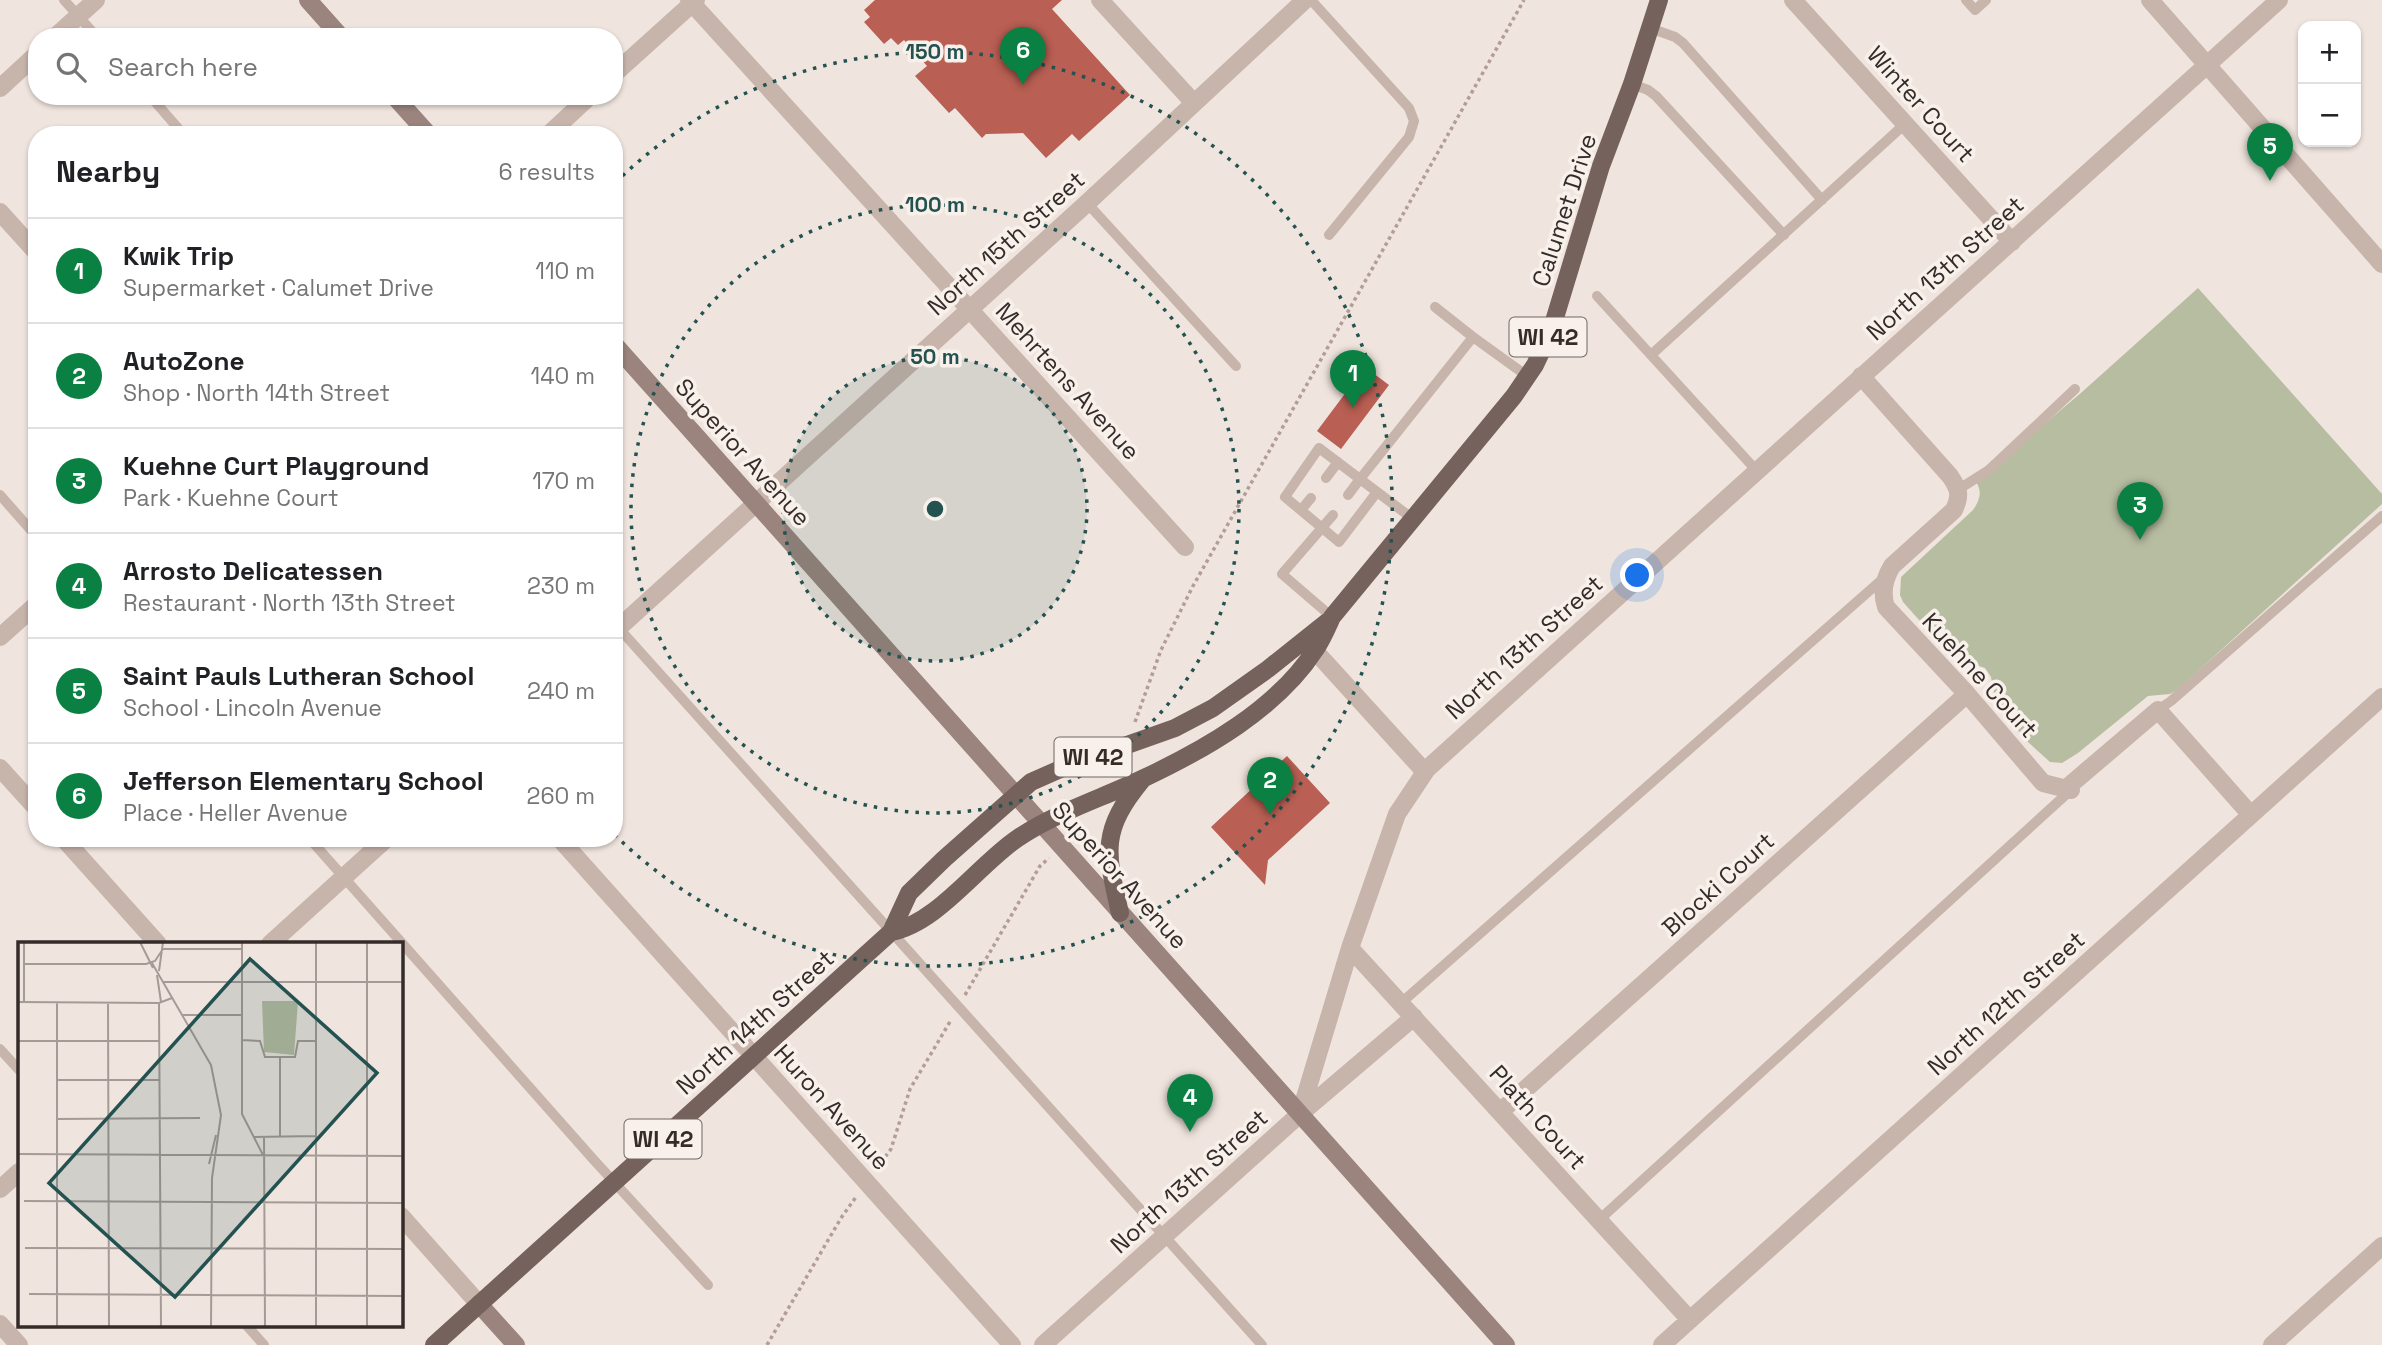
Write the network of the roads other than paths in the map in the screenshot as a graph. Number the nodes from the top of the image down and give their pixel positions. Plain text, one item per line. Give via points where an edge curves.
1 (64, 0) edge
2 (96, 0) edge
3 (307, 0) edge
4 (1100, 0) edge
5 (1305, 0) edge
6 (1311, 0) edge
7 (1659, 0) edge
8 (1793, 0) edge
9 (1966, 0) edge
10 (1986, 0) edge
11 (2150, 0) edge
12 (2280, 0) edge
13 (692, 1) edge
14 (78, 16) junction
15 (65, 28) edge
16 (89, 28) edge
17 (333, 28) edge
18 (1650, 28) junction
19 (28, 62) edge
20 (2207, 65) junction
21 (623, 66) edge
22 (1632, 84) junction
23 (0, 88) edge
24 (1193, 102) junction
25 (158, 105) edge
26 (402, 105) edge
27 (580, 105) edge
28 (1906, 123) junction
29 (176, 126) edge
30 (421, 126) edge
31 (558, 126) edge
32 (1822, 200) junction
33 (1087, 203) junction
34 (0, 212) edge
35 (1784, 234) junction
36 (1329, 235) dead end
37 (2012, 242) junction
38 (28, 243) edge
39 (2382, 264) edge
40 (1597, 296) dead end
41 (1435, 307) dead end
42 (970, 309) junction
43 (1473, 337) junction
44 (623, 354) edge
45 (1651, 355) junction
46 (1236, 366) dead end
47 (1527, 376) junction
48 (1861, 376) junction
49 (2075, 389) dead end
50 (1338, 462) junction
51 (1756, 470) junction
52 (1326, 478) dead end
53 (1360, 479) junction
54 (1959, 489) junction
55 (1377, 492) junction
56 (0, 495) edge
57 (1348, 495) dead end
58 (1311, 498) dead end
59 (756, 504) junction
60 (1301, 510) junction
61 (1333, 515) dead end
62 (2382, 516) edge
63 (1413, 519) junction
64 (28, 527) edge
65 (1323, 529) junction
66 (1185, 547) dead end
67 (1885, 577) junction
68 (28, 612) edge
69 (1332, 617) junction
70 (623, 622) edge
71 (623, 636) edge
72 (0, 637) edge
73 (1315, 651) junction
74 (1967, 694) junction
75 (2382, 697) edge
76 (2158, 710) junction
77 (0, 768) edge
78 (1425, 772) junction
79 (1142, 779) junction
80 (2071, 790) junction
81 (1015, 795) junction
82 (28, 799) edge
83 (2251, 815) junction
84 (1041, 823) junction
85 (71, 847) edge
86 (317, 847) edge
87 (377, 847) edge
88 (567, 847) edge
89 (344, 878) junction
90 (1120, 913) junction
91 (891, 932) junction
92 (156, 942) edge
93 (272, 942) edge
94 (401, 942) edge
95 (402, 943) edge
96 (1350, 948) junction
97 (1408, 1010) junction
98 (0, 1049) edge
99 (754, 1056) junction
100 (18, 1069) edge
101 (1500, 1111) junction
102 (1300, 1114) junction
103 (18, 1173) edge
104 (615, 1183) junction
105 (0, 1189) edge
106 (402, 1217) edge
107 (1599, 1220) junction
108 (1165, 1236) junction
109 (2382, 1247) edge
110 (708, 1285) dead end
111 (479, 1304) junction
112 (1690, 1320) junction
113 (0, 1324) edge
114 (249, 1328) edge
115 (19, 1345) edge
116 (264, 1345) edge
117 (434, 1345) edge
118 (516, 1345) edge
119 (1012, 1345) edge
120 (1043, 1345) edge
121 (1262, 1345) edge
122 (1506, 1345) edge
123 (1661, 1345) edge
124 (2272, 1345) edge

1 - 14 lane
2 - 14 street
3 - 17 street
4 - 24 street
5 - 24 street, North 15th Street
6 - 36 lane via 1409,108 1414,121 1399,151
7 - 18 main road, Calumet Drive / WI 42
8 - 28 street, Winter Court
9 - 10 lane via 1975,10
11 - 20 street
12 - 20 street, North 13th Street
13 - 21 street
13 - 42 street, Mehrtens Avenue
14 - 15 street
14 - 16 lane
18 - 22 main road, Calumet Drive / WI 42
18 - 32 lane via 1683,43
19 - 23 street
20 - 37 street, North 13th Street
20 - 39 street
22 - 35 lane via 1656,96
22 - 47 main road, Calumet Drive / WI 42 via 1601,166 1551,331
24 - 33 street, North 15th Street
25 - 29 lane
26 - 30 street
27 - 31 street
28 - 32 lane
28 - 37 street, Winter Court
32 - 35 lane
33 - 42 street, North 15th Street
33 - 46 lane
34 - 38 street
35 - 45 lane
37 - 48 street, North 13th Street
40 - 45 lane
41 - 43 lane
42 - 59 street, North 15th Street
42 - 66 street, Mehrtens Avenue
43 - 47 lane
43 - 53 lane
44 - 59 street, Superior Avenue
45 - 51 lane
47 - 63 main road, Calumet Drive / WI 42
48 - 51 street, North 13th Street
48 - 54 street
49 - 54 lane via 1989,470
50 - 52 lane
50 - 53 lane
50 - 60 lane via 1319,448 1285,496
51 - 78 street, North 13th Street
53 - 55 lane
53 - 57 lane
54 - 67 street via 1954,510
55 - 63 lane
55 - 65 lane via 1339,542
56 - 64 lane
58 - 60 lane
59 - 70 street, North 15th Street
59 - 81 street, Superior Avenue
60 - 65 lane
61 - 65 lane
62 - 76 lane
63 - 69 main road, Calumet Drive / WI 42
65 - 69 lane via 1282,575
67 - 74 street, Kuehne Court via 1886,607
67 - 97 lane
68 - 72 street
69 - 73 main road, North 14th Street / WI 42
69 - 81 main road, North 14th Street / WI 42 via 1213,708 1175,728 1065,767 1031,782
71 - 91 lane
73 - 78 street
73 - 79 main road, North 14th Street / WI 42 via 1260,710
74 - 80 street, Kuehne Court via 2043,783
74 - 101 street, Blocki Court
75 - 83 street, North 12th Street
76 - 80 street via 2070,785
76 - 83 street
77 - 82 street
78 - 96 street, North 13th Street via 1397,814
79 - 84 main road, North 14th Street / WI 42
79 - 90 main road via 1118,813 1108,845
80 - 107 lane
81 - 84 street, Superior Avenue
81 - 91 main road, North 14th Street / WI 42 via 909,893
83 - 112 street, North 12th Street
84 - 90 street, Superior Avenue
84 - 91 main road, North 14th Street / WI 42 via 997,854 941,906
85 - 92 street
86 - 89 lane
87 - 89 street
88 - 99 street, Huron Avenue
89 - 93 street
89 - 94 lane
90 - 102 street, Superior Avenue
91 - 99 main road, North 14th Street / WI 42
91 - 108 lane
95 - 104 lane
96 - 97 street, Plath Court
96 - 102 street, North 13th Street
97 - 101 street, Plath Court
97 - 102 street
98 - 100 lane
99 - 104 main road, North 14th Street / WI 42
99 - 119 street, Huron Avenue
101 - 107 street, Plath Court
102 - 108 street, North 13th Street
102 - 122 street, Superior Avenue
103 - 105 street
104 - 110 lane
104 - 111 main road, North 14th Street / WI 42
106 - 111 street
107 - 112 street, Plath Court
108 - 120 street, North 13th Street
108 - 121 lane
109 - 124 street
111 - 117 main road, North 14th Street / WI 42
111 - 118 street
112 - 123 street, North 12th Street
113 - 115 street
114 - 116 lane

